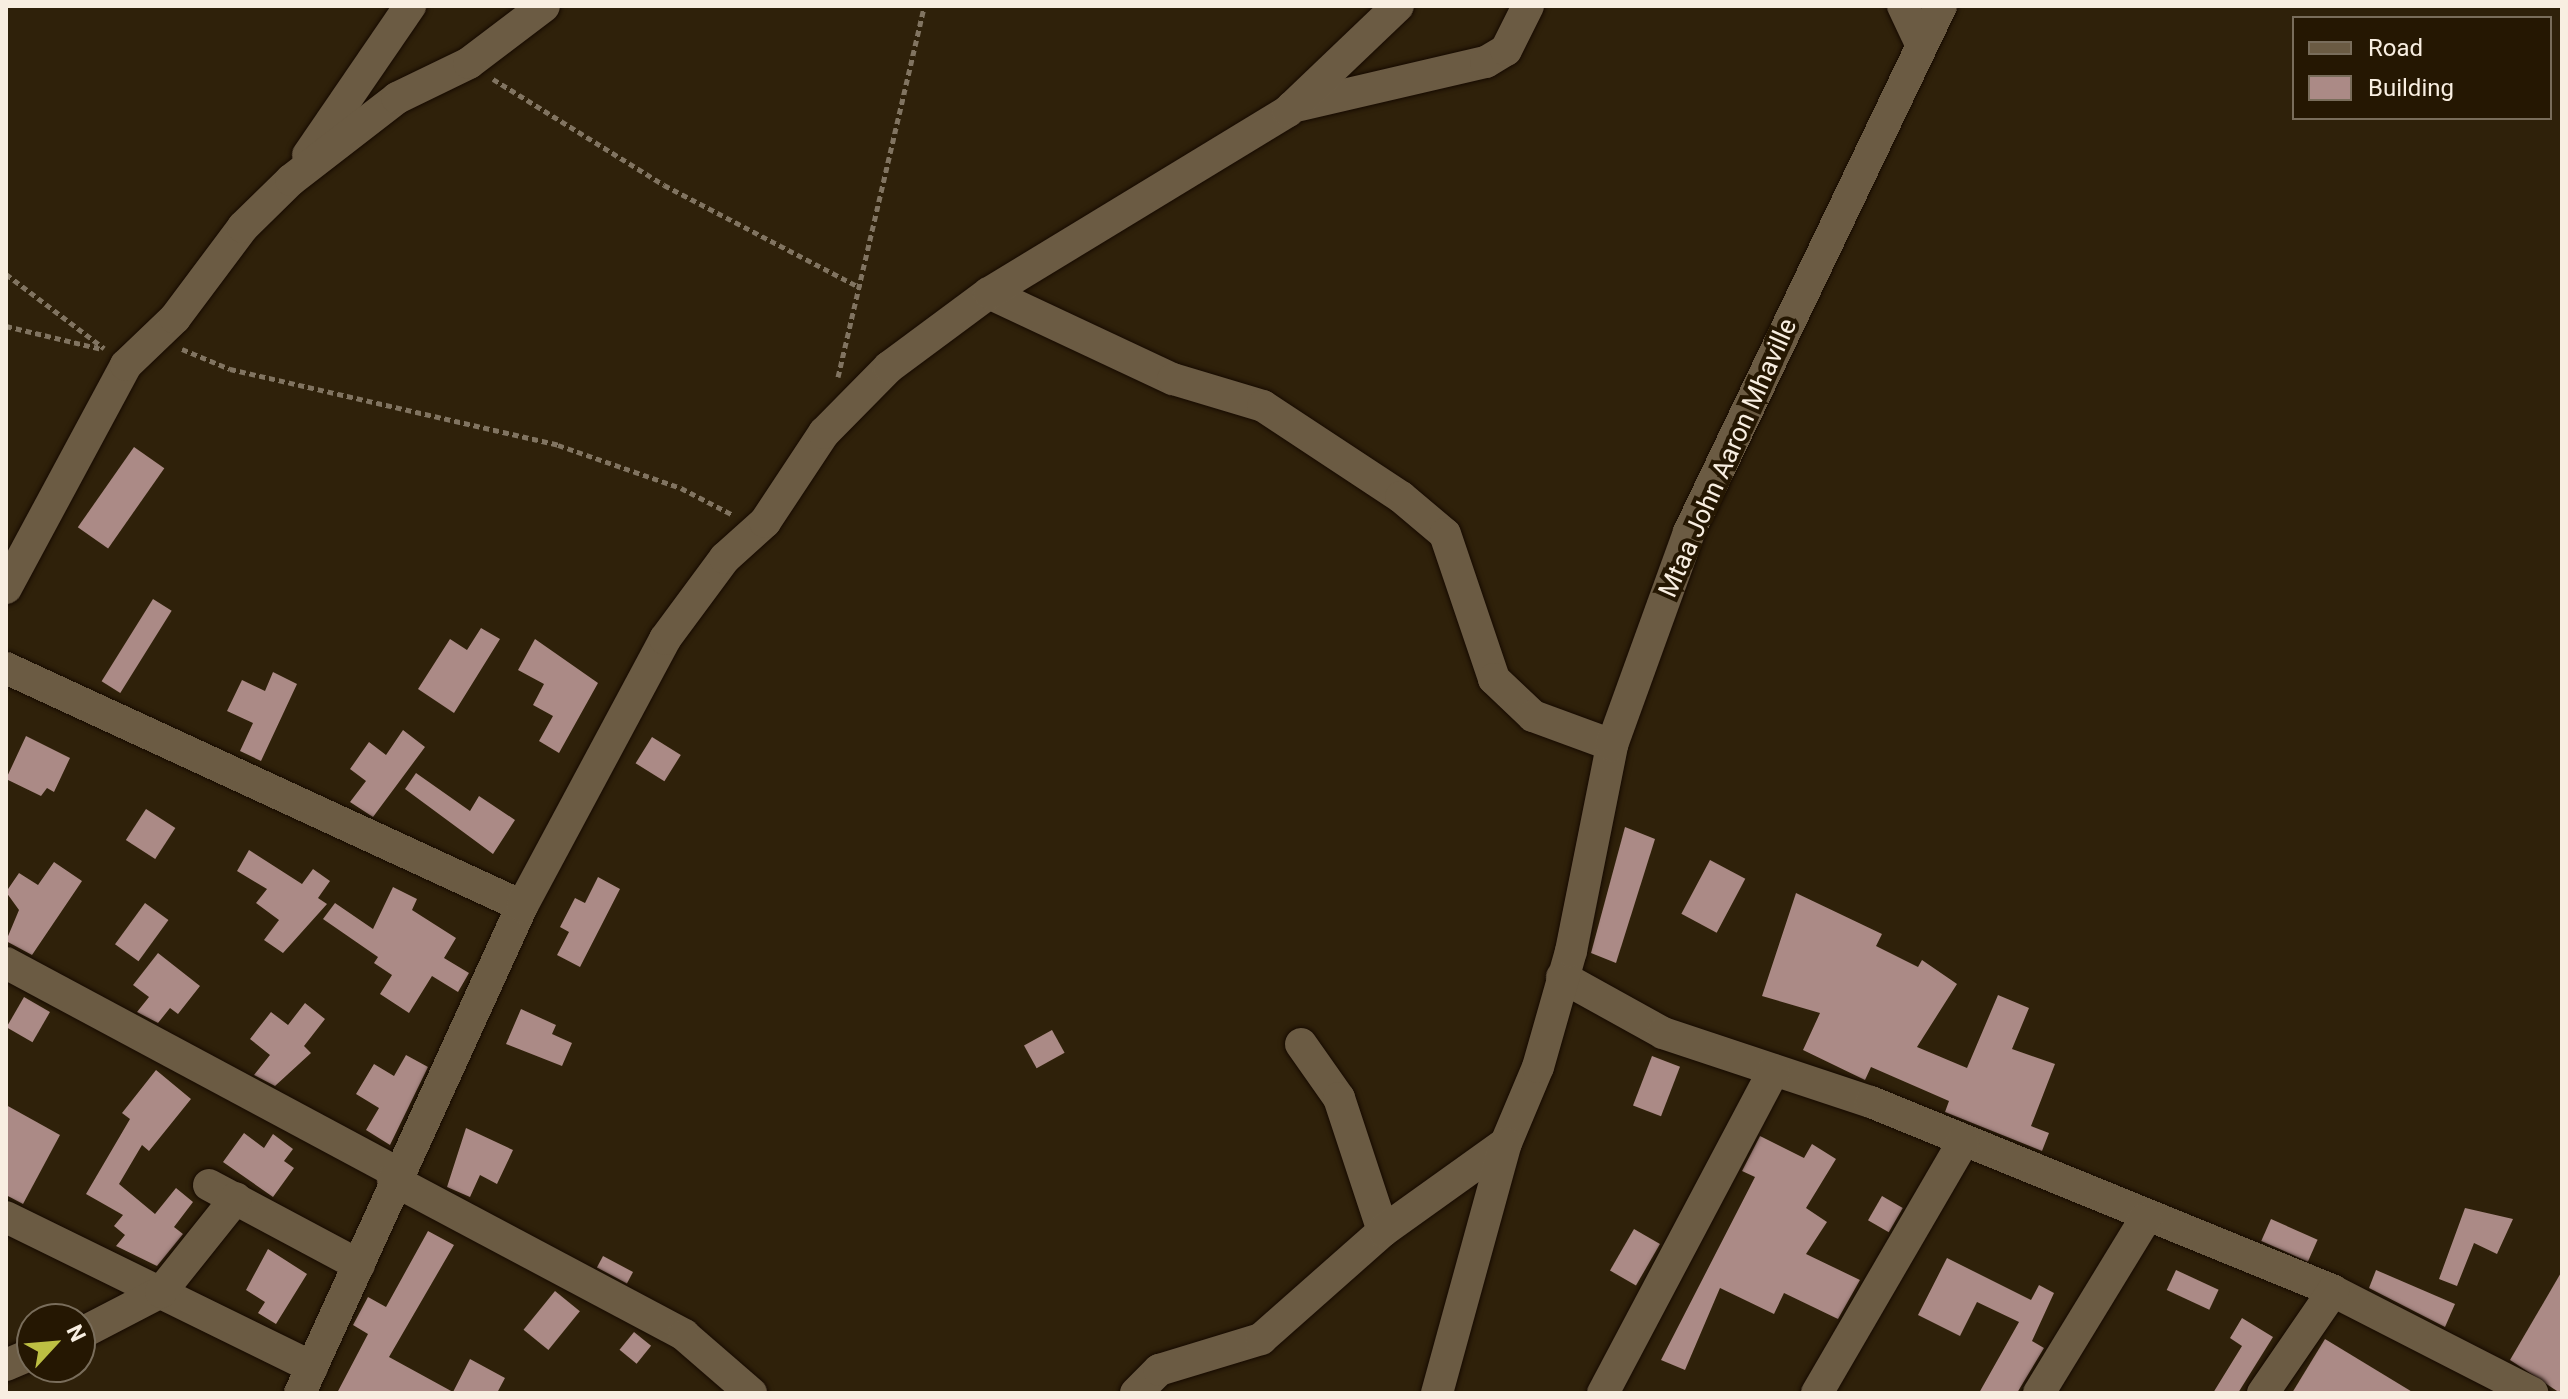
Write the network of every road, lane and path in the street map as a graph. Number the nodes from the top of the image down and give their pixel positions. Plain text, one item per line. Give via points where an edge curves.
1 (410, 6) edge
2 (544, 6) edge
3 (924, 6) edge
4 (1398, 6) edge
5 (1528, 6) edge
6 (1903, 6) edge
7 (1941, 6) edge
8 (1921, 44) junction
9 (469, 63) junction
10 (1292, 107) junction
11 (291, 180) junction
12 (6, 274) edge
13 (861, 288) junction
14 (989, 293) junction
15 (6, 326) edge
16 (155, 337) junction
17 (116, 358) junction
18 (824, 433) junction
19 (758, 528) junction
20 (6, 588) edge
21 (6, 668) edge
22 (1612, 745) junction
23 (522, 906) junction
24 (6, 963) edge
25 (1562, 977) junction
26 (1301, 1044) dead end
27 (1774, 1070) junction
28 (1963, 1142) junction
29 (1506, 1143) junction
30 (395, 1176) junction
31 (6, 1217) edge
32 (2146, 1218) junction
33 (1383, 1231) junction
34 (359, 1265) junction
35 (2333, 1291) junction
36 (161, 1292) junction
37 (96, 1326) edge
38 (306, 1380) edge
39 (2510, 1388) edge
40 (751, 1393) edge
41 (1136, 1393) edge
42 (1437, 1393) edge
43 (1603, 1393) edge
44 (1817, 1393) edge
45 (2039, 1393) edge
46 (2263, 1393) edge

1 - 11 street
2 - 9 street
3 - 13 path
4 - 10 street
5 - 10 street via 1506,50 1486,62
6 - 8 street
7 - 8 street, Mtaa John Aaron Mhaville
8 - 22 street, Mtaa John Aaron Mhaville via 1689,532
9 - 11 street via 397,98
9 - 13 path via 664,185
10 - 14 street
11 - 16 street
12 - 17 path
13 - 18 path
14 - 18 street via 889,367
14 - 22 street via 1173,379 1263,406 1401,497 1445,534 1494,679 1533,716
15 - 17 path
16 - 17 street
16 - 19 path via 230,369 558,445 681,488
17 - 20 street
18 - 19 street
19 - 23 street via 725,558 665,639
21 - 23 street
22 - 25 street, Mtaa John Aaron Mhaville
23 - 30 street
24 - 30 street
25 - 27 street via 1663,1033
25 - 29 street, Mtaa John Aaron Mhaville via 1538,1067
26 - 33 street via 1339,1098
27 - 28 street
27 - 43 street
28 - 32 street
28 - 44 street
29 - 33 street
29 - 42 street, Mtaa John Aaron Mhaville
30 - 34 street
30 - 40 street via 684,1335
31 - 36 street
32 - 35 street
32 - 45 street
33 - 41 street via 1261,1339 1159,1370
34 - 36 street via 222,1191
34 - 38 street
35 - 39 street
35 - 46 street
36 - 37 street
36 - 38 street

